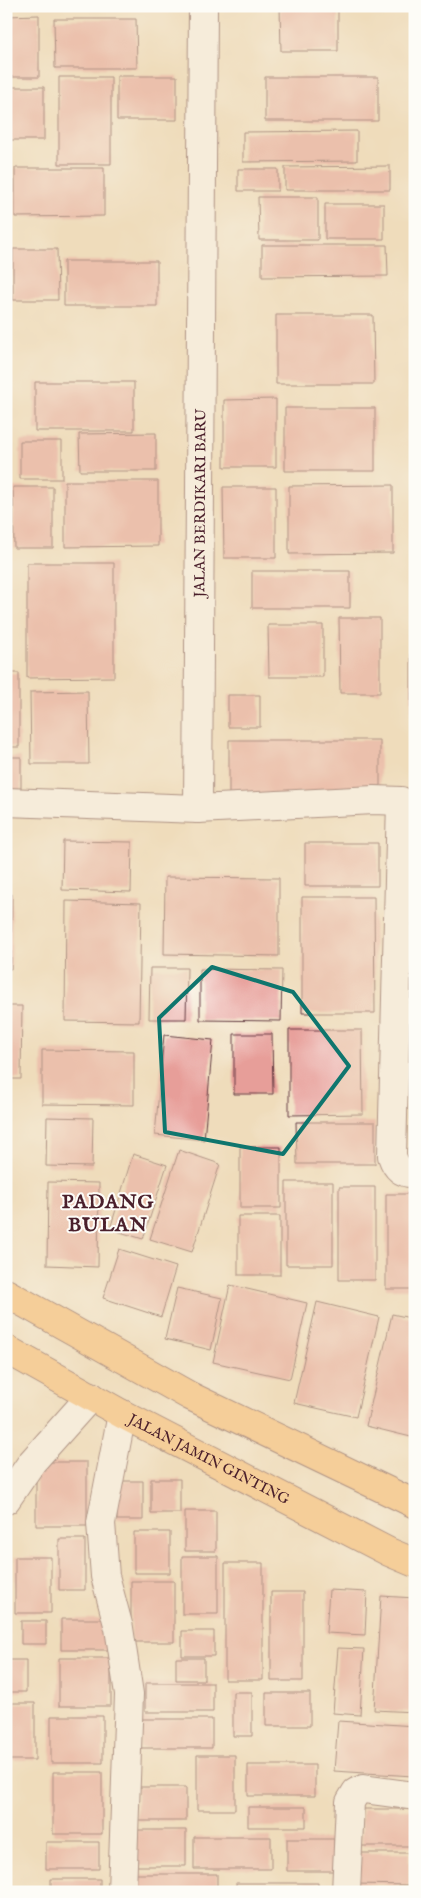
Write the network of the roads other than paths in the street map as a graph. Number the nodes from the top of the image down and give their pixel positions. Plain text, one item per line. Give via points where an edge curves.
1 (203, 6) edge
2 (6, 802) edge
3 (198, 808) junction
4 (415, 1173) edge
5 (6, 1293) edge
6 (6, 1349) edge
7 (91, 1396) junction
8 (122, 1414) junction
9 (6, 1500) edge
10 (415, 1504) edge
11 (415, 1563) edge
12 (415, 1796) edge
13 (122, 1892) edge
14 (346, 1892) edge

1 - 3 street, JALAN BERDIKARI BARU
2 - 3 street
3 - 4 street via 401,801 392,1156 399,1170
5 - 10 main road via 190,1396
6 - 7 main road, JALAN JAMIN GINTING
7 - 8 main road, JALAN JAMIN GINTING
7 - 9 street via 32,1462
8 - 11 main road, JALAN JAMIN GINTING
8 - 13 street via 100,1523 105,1576 119,1628 129,1694
12 - 14 street via 363,1789 356,1792 350,1802

